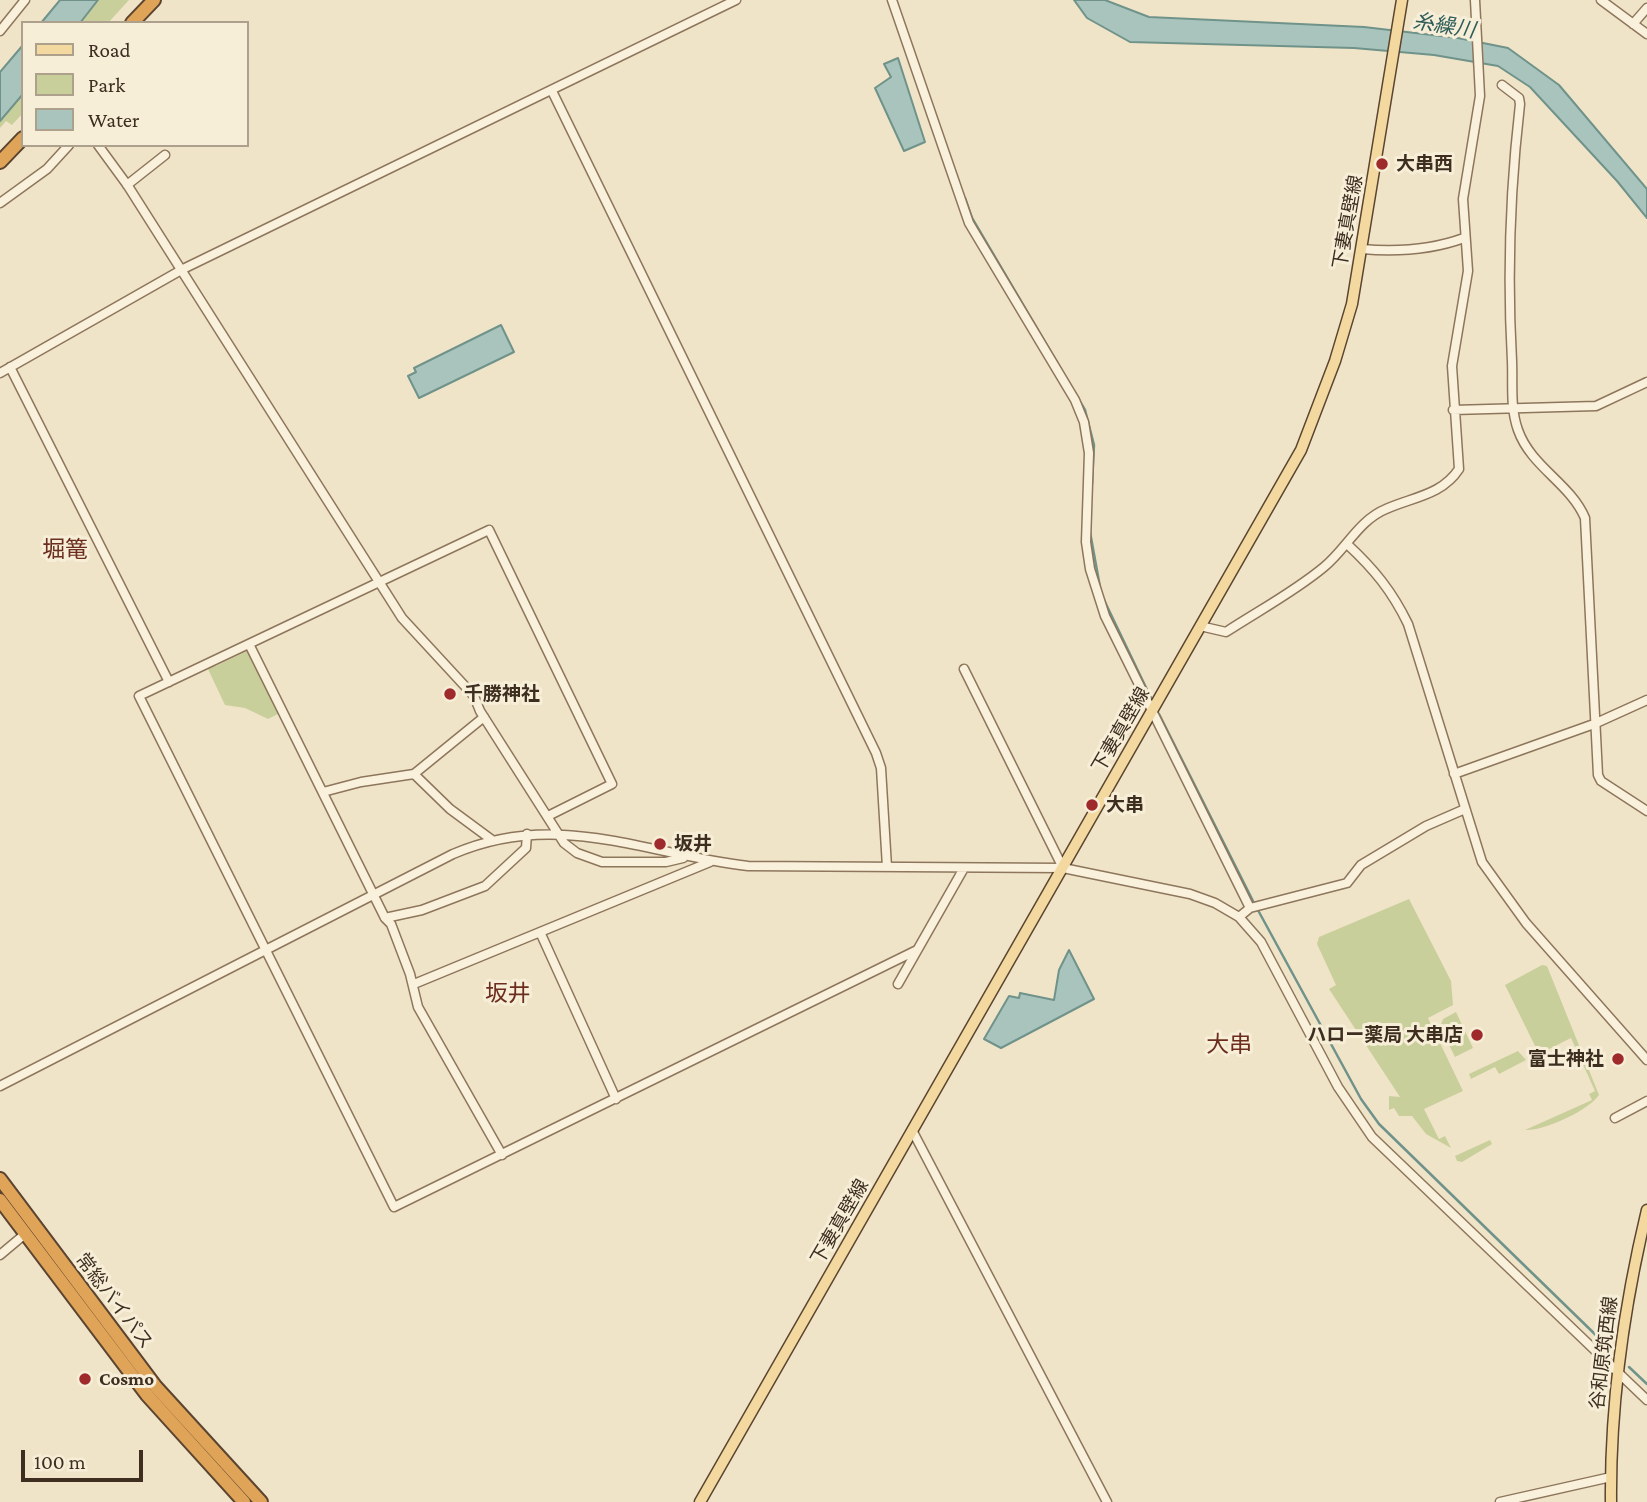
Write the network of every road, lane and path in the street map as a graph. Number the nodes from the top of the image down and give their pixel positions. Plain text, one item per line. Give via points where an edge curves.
1 (24, 0) edge
2 (154, 0) edge
3 (736, 0) edge
4 (892, 0) edge
5 (1402, 0) edge
6 (1475, 0) edge
7 (1601, 0) edge
8 (1647, 8) edge
9 (134, 21) edge
10 (1633, 24) junction
11 (0, 31) edge
12 (1647, 34) edge
13 (1502, 85) dead end
14 (552, 91) junction
15 (21, 140) edge
16 (67, 147) edge
17 (100, 147) edge
18 (165, 155) dead end
19 (0, 162) edge
20 (127, 185) junction
21 (0, 203) edge
22 (1464, 238) junction
23 (1362, 249) junction
24 (182, 270) junction
25 (10, 367) junction
26 (0, 373) edge
27 (1647, 382) edge
28 (1513, 409) junction
29 (1453, 410) junction
30 (1347, 544) junction
31 (380, 583) junction
32 (1200, 626) junction
33 (249, 644) junction
34 (964, 669) dead end
35 (169, 682) junction
36 (1647, 700) edge
37 (1151, 712) junction
38 (484, 718) junction
39 (1594, 723) junction
40 (414, 774) junction
41 (1454, 774) junction
42 (323, 792) junction
43 (1465, 809) junction
44 (1647, 811) edge
45 (548, 816) junction
46 (558, 833) junction
47 (527, 834) junction
48 (492, 840) junction
49 (687, 857) junction
50 (710, 862) junction
51 (887, 867) junction
52 (964, 868) junction
53 (1063, 868) junction
54 (372, 895) junction
55 (1253, 906) junction
56 (1238, 917) junction
57 (384, 918) junction
58 (540, 932) junction
59 (265, 949) junction
60 (917, 950) junction
61 (414, 984) junction
62 (898, 984) dead end
63 (1647, 1060) edge
64 (0, 1086) edge
65 (616, 1099) junction
66 (1647, 1101) edge
67 (1615, 1118) dead end
68 (912, 1130) junction
69 (502, 1155) junction
70 (0, 1179) edge
71 (0, 1200) edge
72 (1647, 1210) edge
73 (25, 1234) junction
74 (0, 1255) edge
75 (1617, 1372) junction
76 (1647, 1400) edge
77 (1611, 1477) junction
78 (244, 1502) edge
79 (261, 1502) edge
80 (701, 1502) edge
81 (1107, 1502) edge
82 (1500, 1502) edge
83 (1611, 1502) edge

1 - 11 street
2 - 9 highway
3 - 14 street
4 - 37 street via 969,223 1084,422 1089,453 1085,531 1090,569 1105,616
5 - 23 main road, 下妻真壁線
6 - 22 street via 1480,96 1462,199
7 - 10 street
8 - 10 street
10 - 12 street
13 - 28 street via 1520,104 1508,293
14 - 24 street
14 - 51 street via 876,753 881,768
15 - 19 highway
16 - 21 street via 47,169
17 - 20 street
18 - 20 street
20 - 24 street
22 - 23 street via 1426,248
22 - 29 street via 1468,271 1452,366
23 - 32 main road, 下妻真壁線 via 1335,361 1301,450
24 - 25 street
24 - 31 street
25 - 26 street
25 - 35 street
27 - 28 street via 1596,406
28 - 29 street
28 - 39 street via 1526,449 1579,503 1585,518
29 - 30 street via 1460,469 1451,482 1384,509 1366,521
30 - 32 street via 1325,567 1226,632
30 - 41 street via 1378,572 1408,624
31 - 33 street
31 - 38 street via 408,626 466,684
31 - 45 street via 489,530 612,784
32 - 37 main road, 下妻真壁線
33 - 35 street
33 - 42 street
34 - 53 street
35 - 59 street via 139,696
36 - 39 street
37 - 53 main road, 下妻真壁線
37 - 55 street
38 - 40 street
38 - 45 street
39 - 41 street
39 - 44 street via 1601,782
40 - 42 street
40 - 48 street
41 - 43 street
42 - 54 street
43 - 55 street via 1426,826 1361,865 1347,883
43 - 63 street via 1482,862 1526,923
45 - 46 street
46 - 47 street
46 - 49 street
46 - 49 street via 577,853 594,860 666,862
47 - 48 street
47 - 57 street via 526,848 485,886 422,910
48 - 54 street via 453,854
49 - 50 street
50 - 51 street
50 - 58 street
51 - 52 street
52 - 53 street
52 - 60 street
53 - 56 street via 1190,894
53 - 68 main road, 下妻真壁線
54 - 57 street
54 - 59 street
55 - 56 street
56 - 75 street via 1261,942 1338,1087 1372,1137
57 - 61 street via 391,924
58 - 61 street
58 - 65 street
59 - 64 street
59 - 69 street via 394,1207
60 - 62 street
60 - 65 street
61 - 69 street via 418,1007
65 - 69 street
66 - 67 street
68 - 80 main road, 下妻真壁線
68 - 81 street
70 - 79 highway, 常総バイパス via 156,1387
71 - 73 highway, 常総バイパス
72 - 75 main road, 谷和原筑西線
73 - 74 street
73 - 78 highway, 常総バイパス via 147,1395
75 - 76 street
75 - 77 main road, 谷和原筑西線
77 - 82 street
77 - 83 main road, 谷和原筑西線

